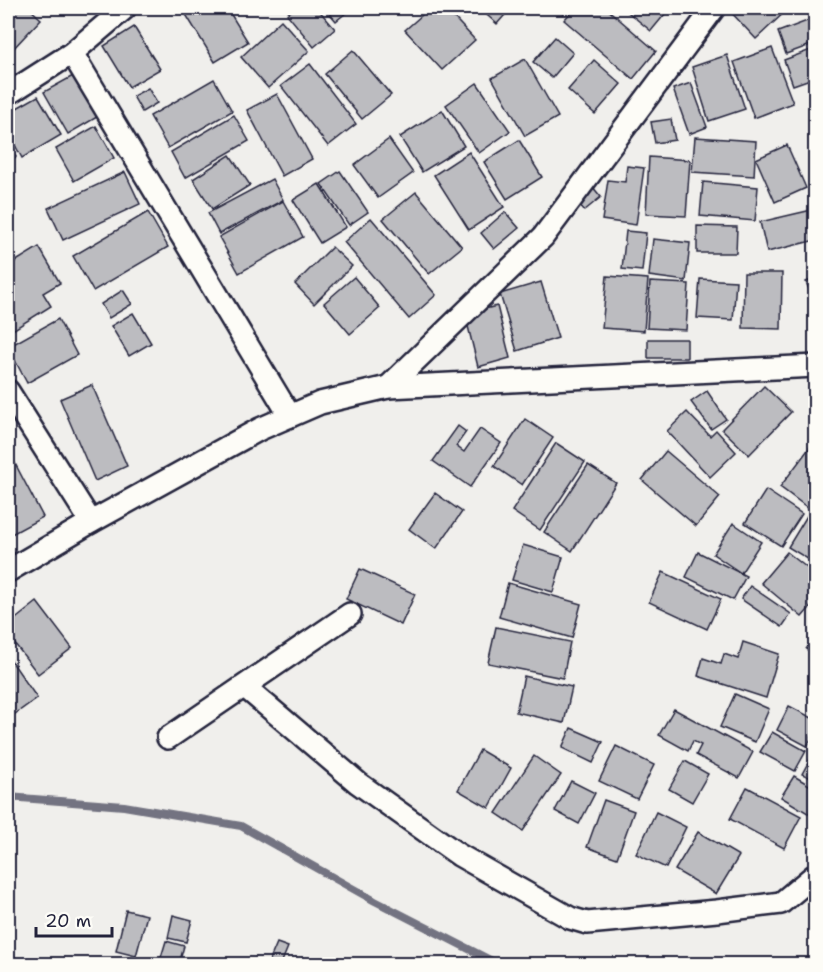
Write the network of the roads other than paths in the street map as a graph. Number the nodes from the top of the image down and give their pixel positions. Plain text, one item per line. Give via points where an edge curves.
1 (125, 8) edge
2 (714, 8) edge
3 (72, 53) junction
4 (8, 94) edge
5 (816, 366) edge
6 (388, 387) junction
7 (8, 391) edge
8 (290, 416) junction
9 (91, 522) junction
10 (8, 571) edge
11 (350, 614) dead end
12 (245, 687) junction
13 (168, 738) dead end
14 (816, 874) edge

1 - 3 street
2 - 6 street via 543,237
3 - 4 street
3 - 8 street
5 - 6 street
6 - 8 street via 321,403
7 - 9 street
8 - 9 street
9 - 10 street
11 - 12 street
12 - 13 street
12 - 14 street via 358,783 459,855 570,918 587,923 781,903

